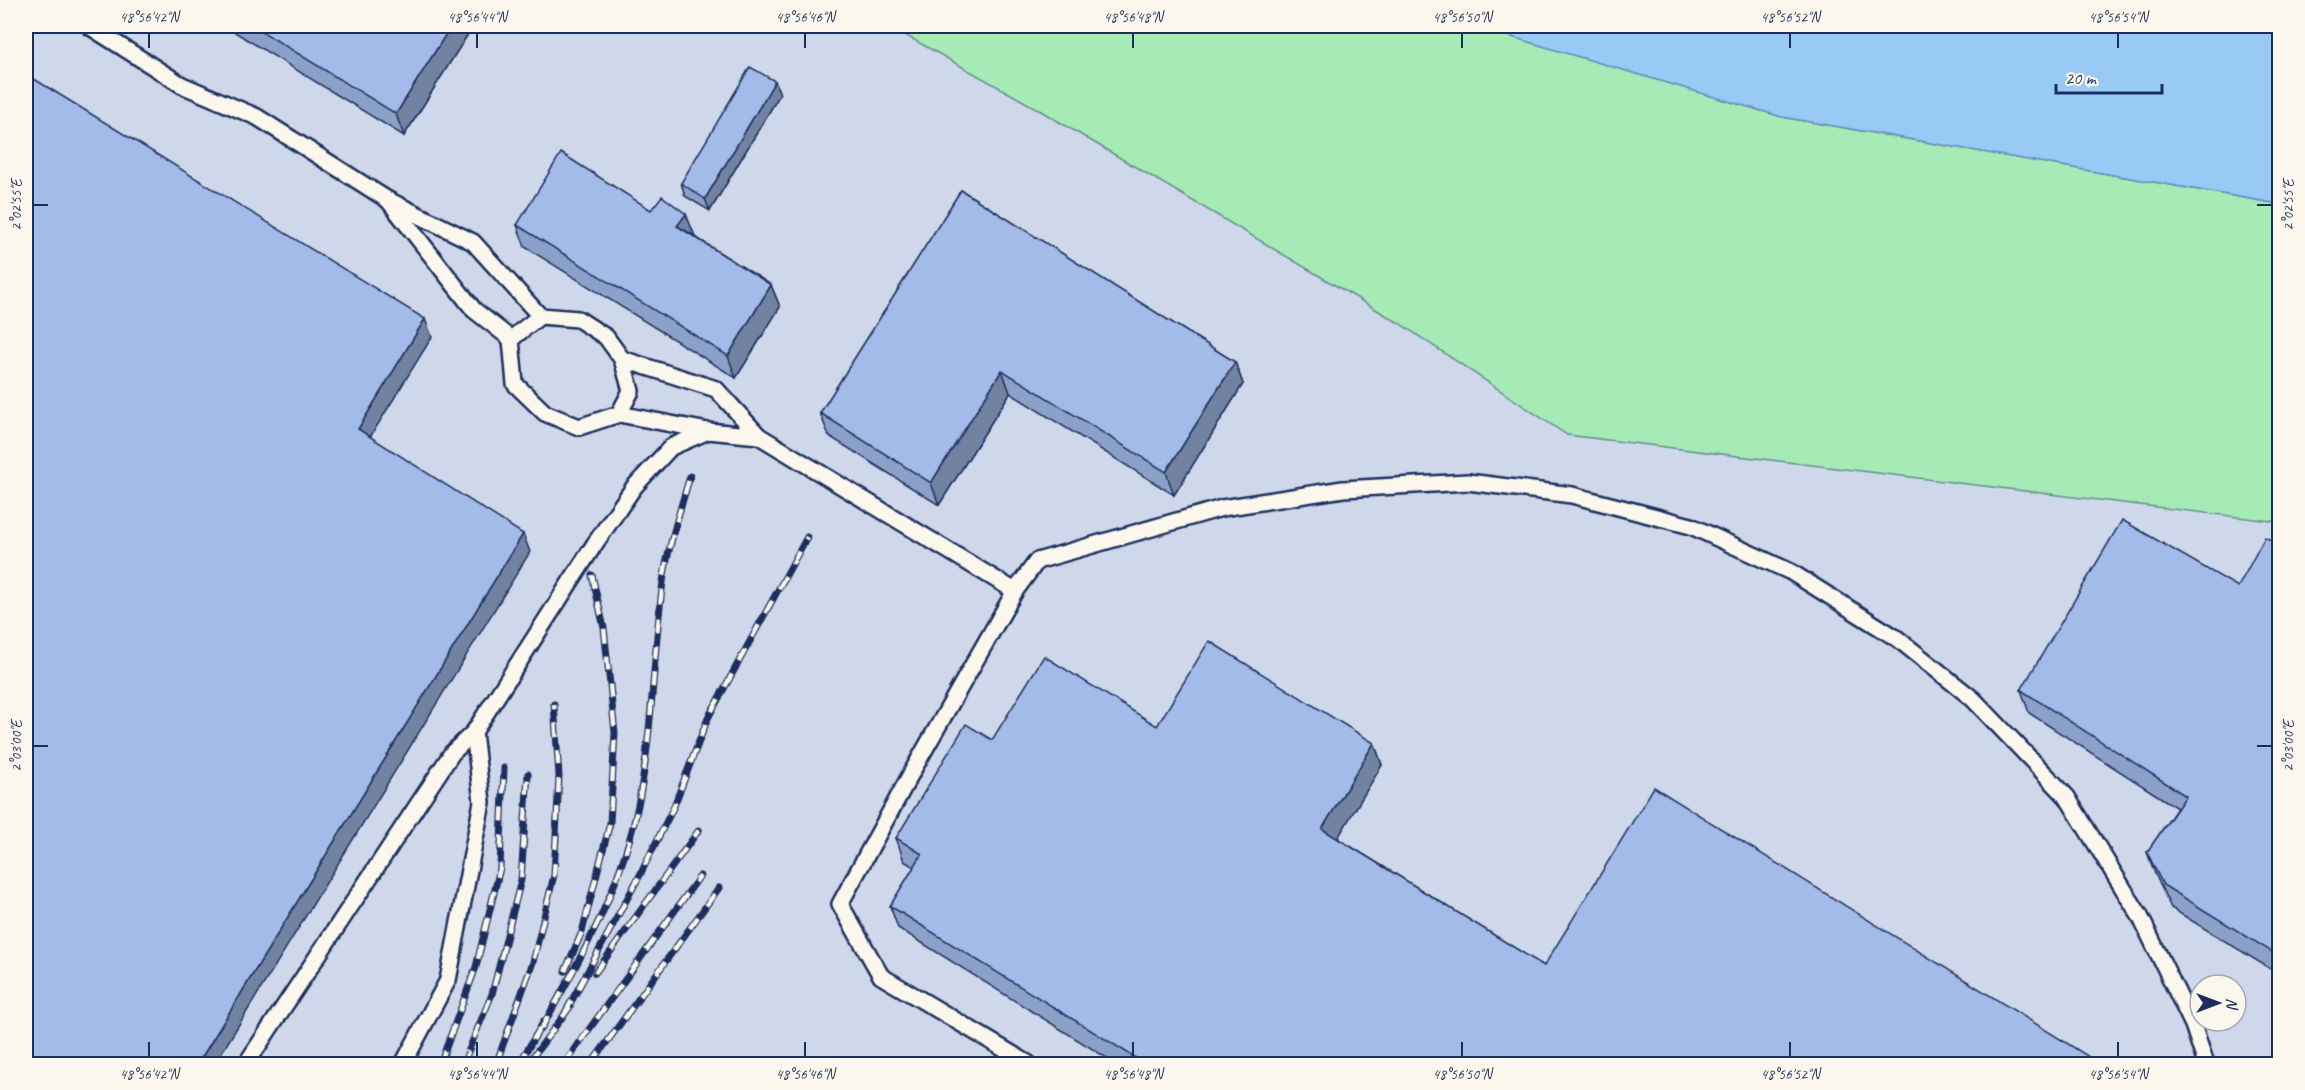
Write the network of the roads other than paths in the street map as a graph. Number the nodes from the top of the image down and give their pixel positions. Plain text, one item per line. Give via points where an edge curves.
1 (89, 26) edge
2 (388, 200) junction
3 (540, 315) junction
4 (511, 339) junction
5 (622, 359) junction
6 (620, 414) junction
7 (708, 431) junction
8 (759, 436) junction
9 (1015, 591) junction
10 (474, 732) junction
11 (246, 1065) edge
12 (404, 1065) edge
13 (1029, 1065) edge
14 (2206, 1065) edge

1 - 2 lane via 182,85 257,117
2 - 3 lane via 473,242
2 - 4 lane via 474,310
3 - 4 lane
3 - 5 lane via 578,319 606,337
4 - 6 lane via 515,384 545,413 579,427
5 - 6 lane via 631,391
5 - 8 lane via 716,389
6 - 7 lane
7 - 8 lane
7 - 10 lane via 671,447 634,487
8 - 9 lane
9 - 13 lane via 840,904 881,976
9 - 14 lane via 1037,561 1222,508 1343,489 1468,483 1572,495 1691,526 1791,572 1898,639 1973,699 2067,797 2140,916 2193,1025
10 - 11 lane via 452,753
10 - 12 lane via 482,802 448,980

